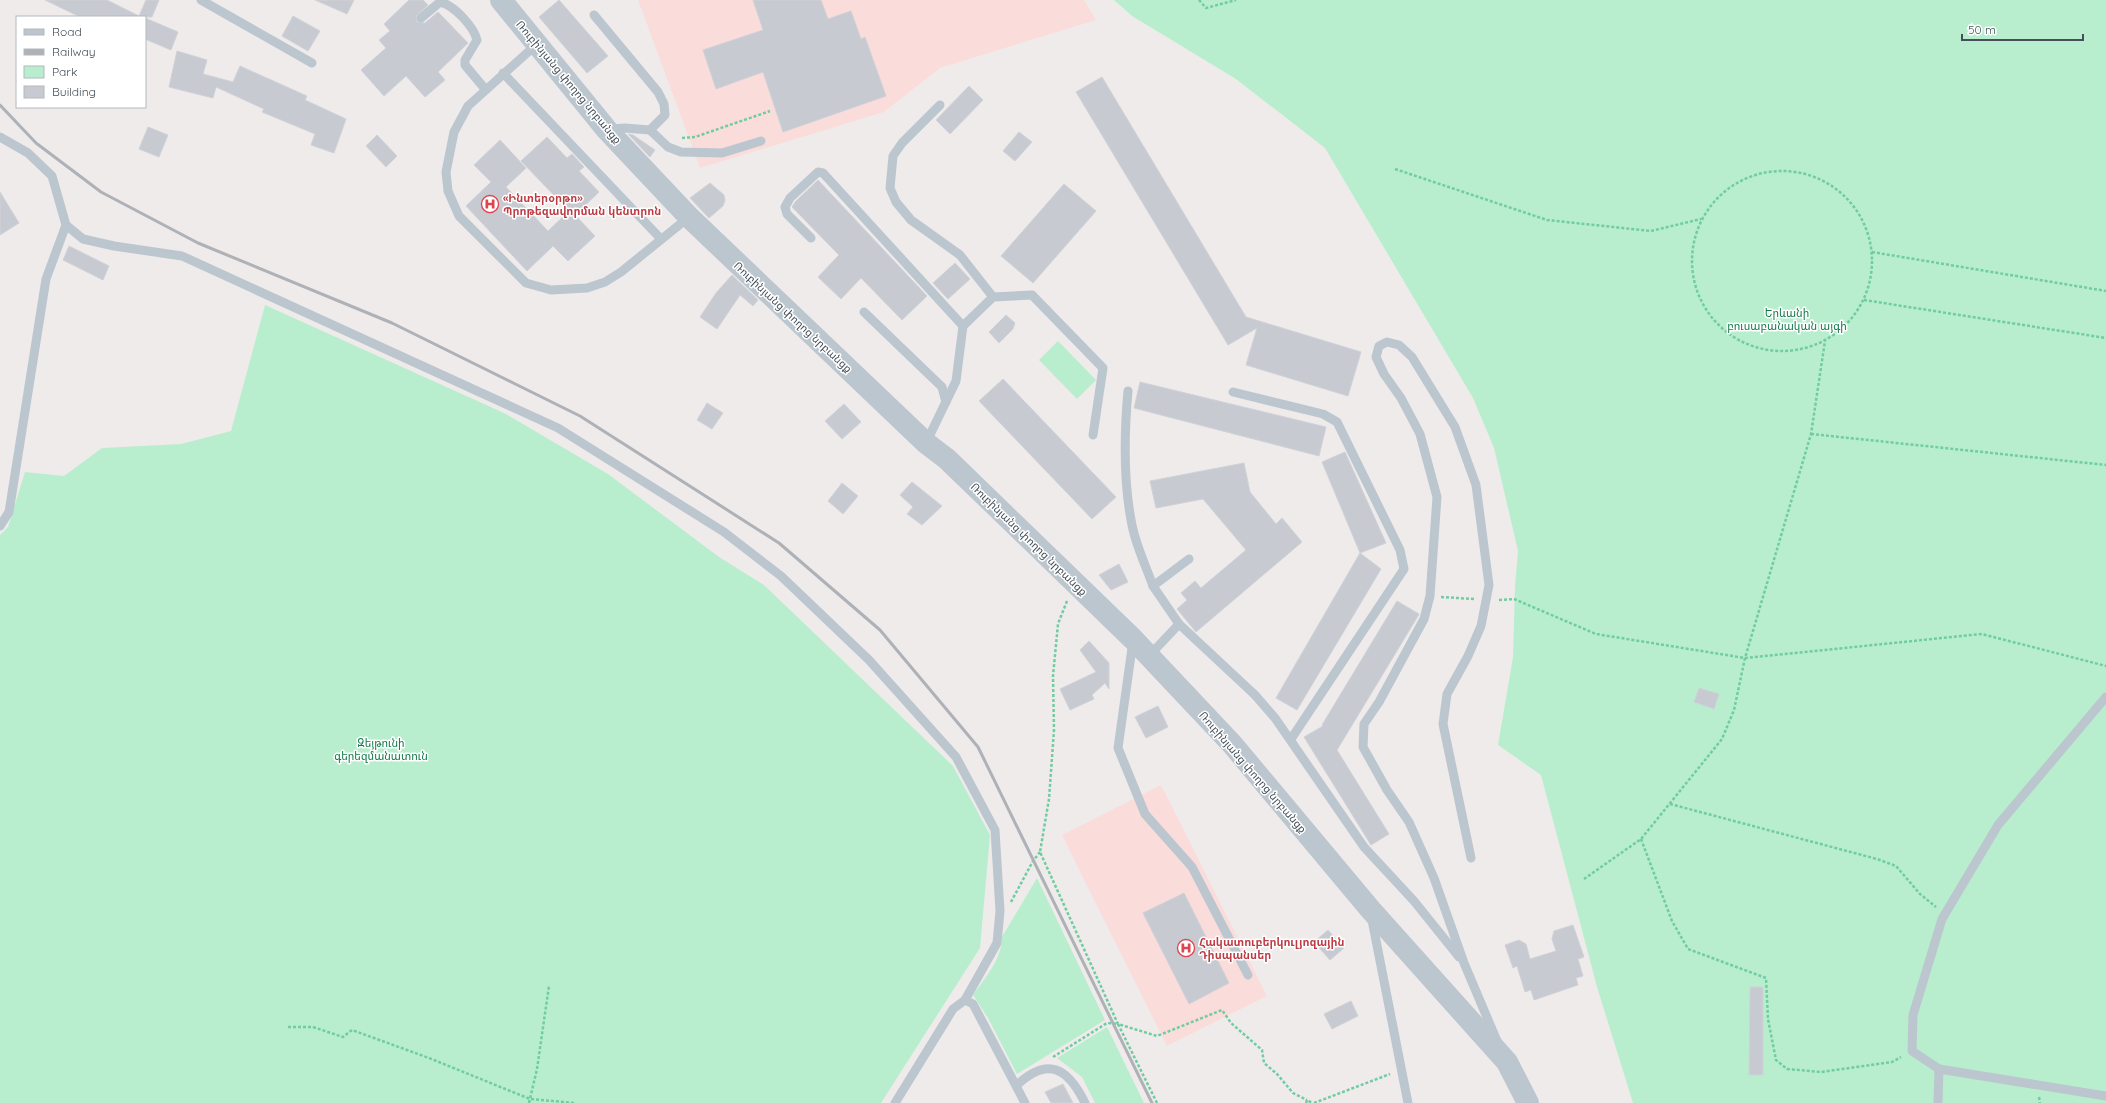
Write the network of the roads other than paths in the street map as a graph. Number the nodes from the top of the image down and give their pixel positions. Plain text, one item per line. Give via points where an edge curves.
1 (201, 0) edge
2 (501, 0) edge
3 (594, 15) dead end
4 (421, 18) dead end
5 (537, 44) junction
6 (312, 63) dead end
7 (503, 73) junction
8 (485, 89) junction
9 (940, 105) dead end
10 (607, 130) junction
11 (650, 130) junction
12 (0, 138) edge
13 (761, 141) dead end
14 (689, 217) junction
15 (66, 225) junction
16 (811, 238) dead end
17 (661, 239) junction
18 (993, 297) junction
19 (864, 312) dead end
20 (963, 326) junction
21 (1128, 391) dead end
22 (1233, 392) dead end
23 (946, 402) junction
24 (1093, 435) dead end
25 (926, 443) junction
26 (0, 526) edge
27 (1189, 559) dead end
28 (1154, 586) junction
29 (1179, 624) junction
30 (1133, 639) junction
31 (1148, 657) junction
32 (2106, 697) edge
33 (1291, 739) junction
34 (1471, 858) dead end
35 (1370, 908) junction
36 (1464, 963) junction
37 (1248, 975) dead end
38 (965, 1000) junction
39 (1506, 1062) junction
40 (1939, 1069) junction
41 (1017, 1086) junction
42 (2106, 1096) edge
43 (895, 1103) edge
44 (1025, 1103) edge
45 (1085, 1103) edge
46 (1408, 1103) edge
47 (1528, 1103) edge
48 (1938, 1103) edge

1 - 6 lane
2 - 5 street, Ռուբինյանց փողոց նրբանցք
3 - 11 lane via 658,92 664,104 665,115
4 - 8 lane via 440,2 453,8 470,26 477,40 465,60 465,65
5 - 7 lane
5 - 10 street, Ռուբինյանց փողոց նրբանցք
7 - 8 lane
7 - 17 lane
8 - 17 lane via 468,106 454,132 446,172 448,191 459,216 526,283 551,290 587,288 605,282
9 - 18 lane via 902,143 893,156 890,188 896,202 911,220 960,255
10 - 11 lane
10 - 14 street, Ռուբինյանց փողոց նրբանցք
11 - 13 lane via 668,147 680,152 722,153
12 - 15 lane via 28,154 52,176
14 - 17 lane
14 - 25 street, Ռուբինյանց փողոց նրբանցք
15 - 26 lane via 46,279 9,512
15 - 38 lane via 83,239 182,256 558,428 724,532 781,576 869,660 956,757 995,830 1000,911 997,942
16 - 20 lane via 787,214 785,207 790,198 818,172 823,172
18 - 20 lane
18 - 24 lane via 1032,296 1103,368
19 - 23 lane via 942,387
20 - 23 lane via 956,381
21 - 28 lane via 1124,429 1132,526
22 - 33 lane via 1323,414 1337,422 1400,550 1404,569
23 - 25 lane
25 - 30 street, Ռուբինյանց փողոց նրբանցք via 947,459
27 - 28 lane
28 - 29 lane
29 - 31 lane
29 - 33 lane via 1255,695
30 - 31 street, Ռուբինյանց փողոց նրբանցք
30 - 37 lane via 1118,748 1145,814 1192,867
31 - 35 street, Ռուբինյանց փողոց նրբանցք via 1232,744
32 - 40 lane via 1998,825 1945,914 1913,1015 1912,1051
33 - 36 lane via 1364,847 1414,901
34 - 36 lane via 1443,724 1447,694 1481,626 1489,585 1476,485 1455,428 1412,357 1399,344 1387,342 1379,346 1376,357 1420,434 1437,497 1430,596 1424,619 1379,702 1364,724 1363,747 1387,790 1409,822 1434,878
35 - 39 street, Ռուբինյանց փողոց նրբանցք
35 - 46 lane
36 - 39 lane
38 - 41 lane via 973,1004
38 - 43 lane via 953,1009
39 - 47 street, Ռուբինյանց փողոց նրբանցք
40 - 42 lane
40 - 48 lane
41 - 44 lane
41 - 45 lane via 1035,1071 1054,1068 1069,1078

